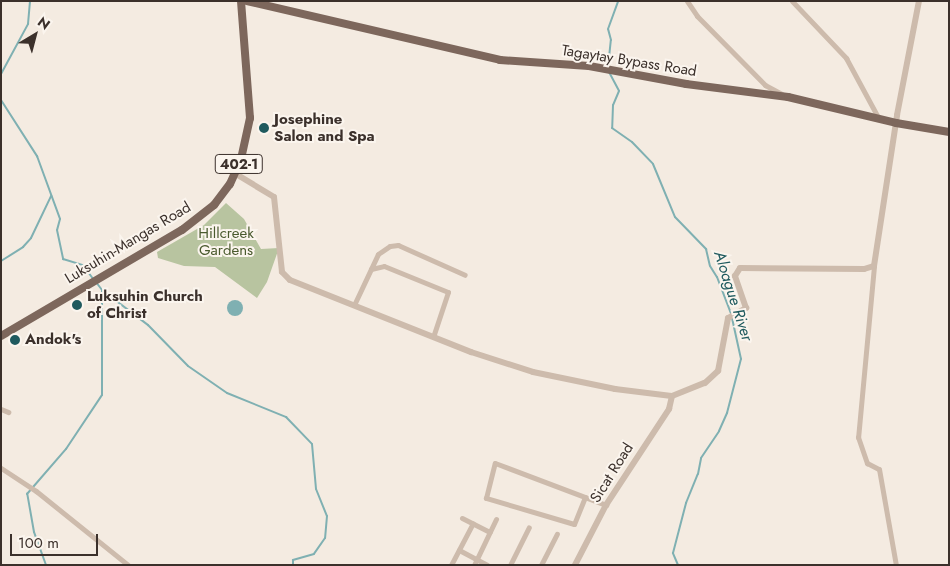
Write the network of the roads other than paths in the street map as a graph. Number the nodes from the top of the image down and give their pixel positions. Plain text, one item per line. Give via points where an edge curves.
1 (241, 1) edge
2 (247, 1) edge
3 (687, 1) edge
4 (792, 1) edge
5 (919, 1) edge
6 (788, 97) junction
7 (879, 119) junction
8 (896, 123) junction
9 (949, 132) edge
10 (236, 174) junction
11 (874, 266) junction
12 (371, 269) junction
13 (465, 275) dead end
14 (354, 305) junction
15 (1, 336) edge
16 (432, 337) junction
17 (672, 396) junction
18 (1, 409) edge
19 (8, 412) dead end
20 (1, 468) edge
21 (585, 497) junction
22 (606, 505) junction
23 (462, 518) dead end
24 (496, 518) dead end
25 (474, 524) junction
26 (529, 527) dead end
27 (490, 532) junction
28 (557, 534) dead end
29 (459, 550) junction
30 (475, 562) edge
31 (128, 565) edge
32 (451, 565) edge
33 (487, 565) edge
34 (510, 565) edge
35 (541, 565) edge
36 (575, 565) edge
37 (896, 565) edge

1 - 10 main road, Luksuhin-Mangas Road / 402-1 via 250,112 248,136
2 - 6 main road, Tagaytay Bypass Road via 500,60 588,66 695,86
3 - 6 street via 697,16 764,84
4 - 7 street via 846,58
5 - 8 street
6 - 7 main road, Tagaytay Bypass Road
7 - 8 main road, Tagaytay Bypass Road
8 - 9 main road, Tagaytay Bypass Road
8 - 11 street
10 - 14 street via 268,192 276,201 285,277
10 - 15 main road, Luksuhin-Mangas Road / 402-1 via 214,205 199,218
11 - 17 street via 864,269 740,268 735,276 746,303 744,311 728,318 718,371 705,383
11 - 37 street via 858,437 867,462 879,469
12 - 13 street via 383,249 398,245
12 - 14 street
12 - 16 street via 384,266 448,292
14 - 16 street
16 - 17 street via 551,376
17 - 22 street, Sicat Road via 669,409
18 - 19 street
20 - 31 street via 29,485
21 - 21 street via 495,463 486,498 574,524
21 - 22 street
22 - 36 street, Sicat Road
23 - 25 street
24 - 27 street
25 - 27 street
25 - 29 street
26 - 34 street
27 - 30 street
28 - 35 street
29 - 30 street
29 - 32 street
30 - 33 street

